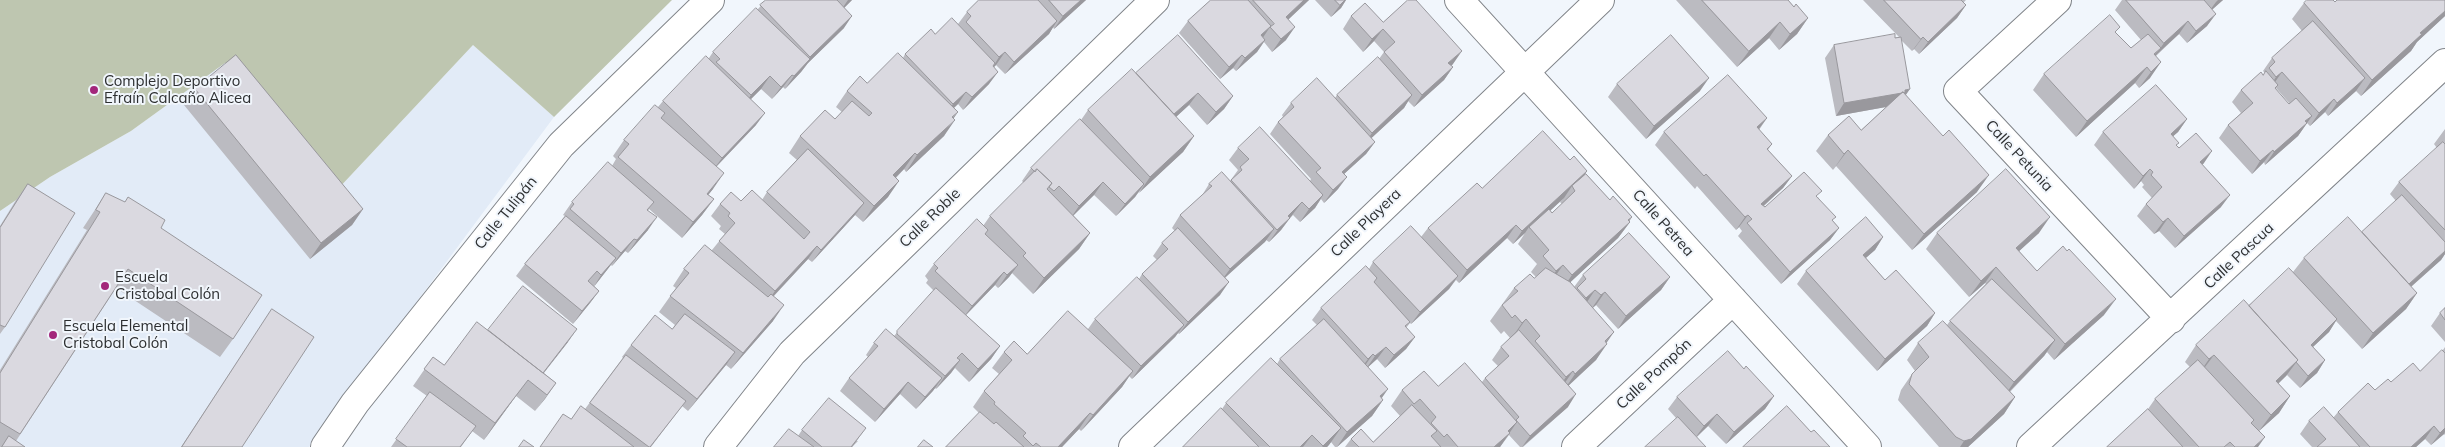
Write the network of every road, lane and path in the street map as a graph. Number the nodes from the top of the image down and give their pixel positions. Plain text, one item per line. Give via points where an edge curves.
1 (710, 0) edge
2 (1155, 0) edge
3 (1459, 0) edge
4 (1600, 0) edge
5 (2057, 0) edge
6 (2445, 63) edge
7 (1524, 72) junction
8 (1733, 300) junction
9 (2171, 319) junction
10 (325, 447) edge
11 (718, 447) edge
12 (1133, 447) edge
13 (1576, 447) edge
14 (1867, 447) edge
15 (2031, 447) edge

1 - 10 street, Calle Tulipán via 561,145 354,402
2 - 11 street, Calle Roble via 792,353
3 - 7 street, Calle Petrea
4 - 7 street, Calle Playera
5 - 9 street, Calle Petunia via 1958,91
6 - 9 street, Calle Pascua
7 - 8 street, Calle Petrea
7 - 12 street, Calle Playera
8 - 13 street, Calle Pompón
8 - 14 street, Calle Petrea
9 - 15 street, Calle Pascua

